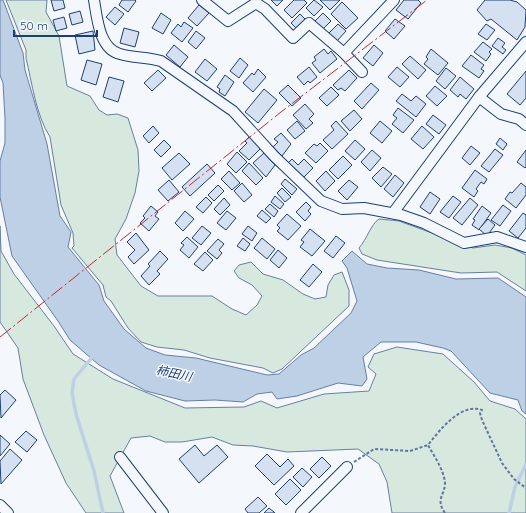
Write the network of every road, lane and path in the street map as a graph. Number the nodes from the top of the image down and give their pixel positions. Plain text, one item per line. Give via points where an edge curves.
1 (94, 0) edge
2 (202, 0) edge
3 (394, 0) edge
4 (526, 42) edge
5 (344, 53) junction
6 (362, 72) dead end
7 (479, 97) junction
8 (526, 125) edge
9 (393, 213) junction
10 (526, 247) edge
11 (428, 445) junction
12 (120, 457) dead end
13 (347, 467) joint
14 (526, 488) edge
15 (0, 505) edge
16 (8, 513) edge
17 (163, 513) edge
18 (301, 513) edge
19 (444, 513) edge

1 - 9 street via 100,30 107,45 118,54 160,61 233,111 274,156 321,201 342,209 364,208
2 - 5 street via 228,21 256,3 265,8 293,38 309,23
3 - 5 street
4 - 7 street
5 - 6 street
7 - 8 street via 501,114 519,119
7 - 9 street
9 - 10 street via 424,223 464,243 497,238
11 - 13 path via 410,451 374,449
11 - 14 path via 456,415 477,408 482,410 482,420 502,463 514,479
11 - 19 path via 438,462 445,483 440,499
12 - 17 street
13 - 18 street
15 - 16 street

